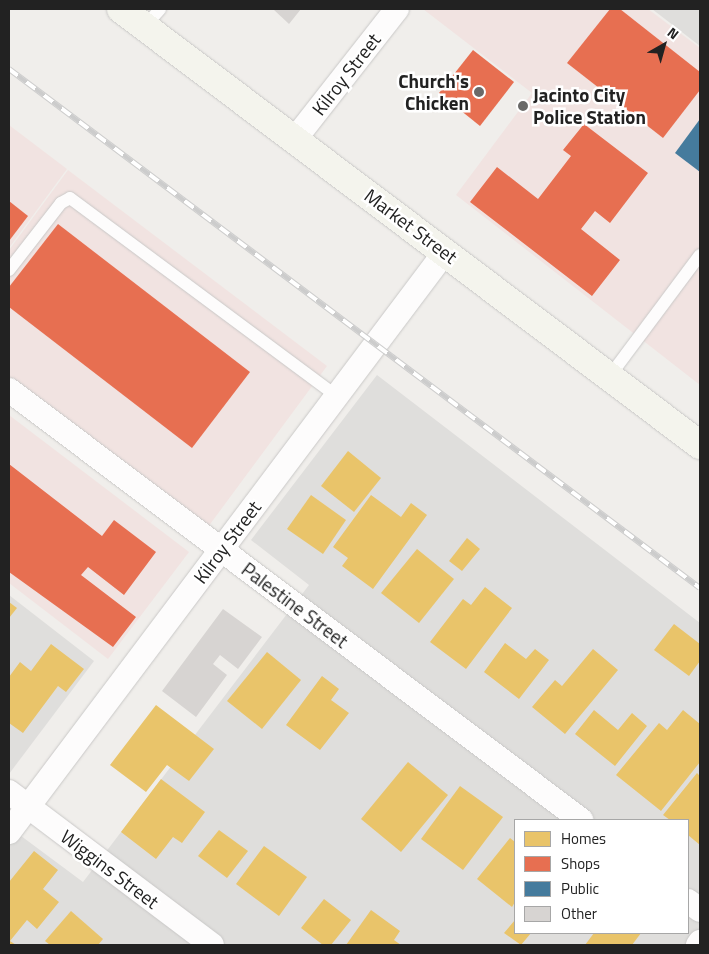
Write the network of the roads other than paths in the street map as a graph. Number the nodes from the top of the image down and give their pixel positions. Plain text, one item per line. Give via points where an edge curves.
1 (120, 9) edge
2 (397, 9) edge
3 (152, 18) edge
4 (295, 139) junction
5 (445, 252) junction
6 (700, 255) edge
7 (9, 270) edge
8 (609, 377) junction
9 (9, 390) edge
10 (337, 396) junction
11 (700, 445) edge
12 (221, 550) junction
13 (9, 792) edge
14 (28, 806) junction
15 (579, 819) edge
16 (9, 832) edge
17 (689, 902) edge
18 (700, 910) edge
19 (700, 942) edge
20 (212, 945) edge
21 (698, 945) edge

1 - 3 main road, Market Street
2 - 4 street, Kilroy Street
3 - 4 main road, Market Street
4 - 5 main road, Market Street
5 - 8 main road, Market Street
5 - 10 street, Kilroy Street
6 - 8 lane
7 - 10 lane via 60,203 70,198
8 - 11 main road, Market Street
9 - 12 street, Palestine Street
10 - 12 street, Kilroy Street
12 - 14 street, Kilroy Street
12 - 15 street, Palestine Street
13 - 14 street, Wiggins Street
14 - 16 street, Kilroy Street
14 - 20 street, Wiggins Street
17 - 18 street
19 - 21 street

